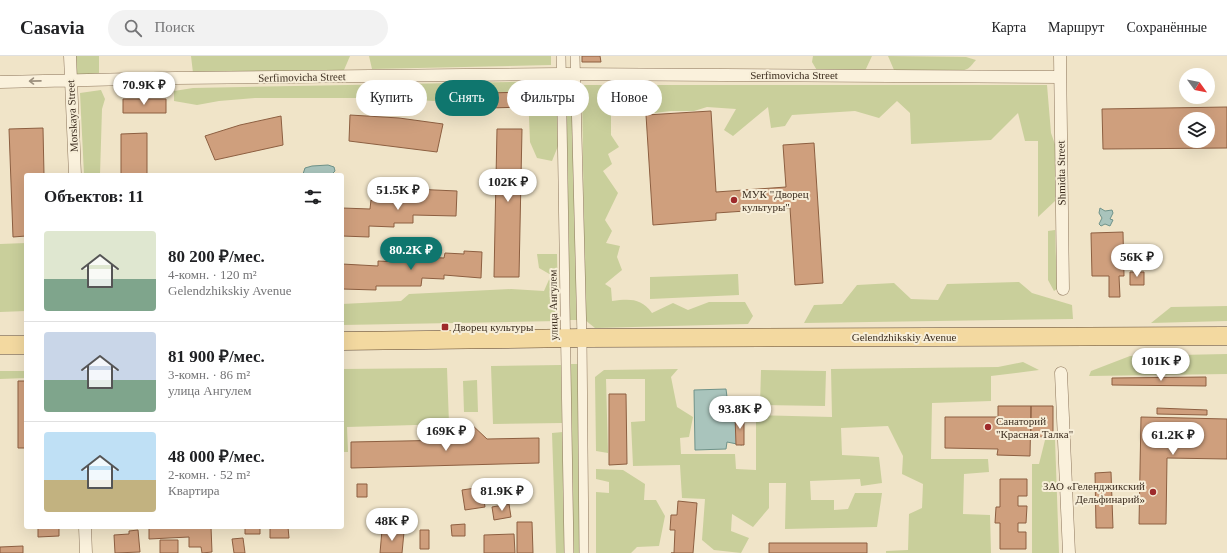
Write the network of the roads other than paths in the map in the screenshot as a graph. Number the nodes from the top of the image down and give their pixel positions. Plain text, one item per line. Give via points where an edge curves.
1 (70, 56) edge
2 (561, 56) edge
3 (575, 56) edge
4 (1060, 56) edge
5 (562, 74) junction
6 (576, 74) junction
7 (1060, 77) junction
8 (71, 81) junction
9 (0, 82) edge
10 (75, 173) edge
11 (1062, 289) dead end
12 (1227, 336) edge
13 (574, 338) junction
14 (344, 341) edge
15 (0, 345) edge
16 (24, 345) edge
17 (1062, 373) dead end
18 (85, 529) edge
19 (86, 553) edge
20 (570, 553) edge
21 (584, 553) edge
22 (1069, 553) edge

1 - 8 street, Morskaya Street
2 - 5 street, улица Ангулем
3 - 6 street, улица Ангулем
4 - 7 street, Shmidta Street
5 - 6 street, Serfimovicha Street
5 - 8 street, Serfimovicha Street
5 - 13 street, улица Ангулем
6 - 7 street, Serfimovicha Street
6 - 13 street, улица Ангулем
7 - 11 street, Shmidta Street
8 -> 9 street, Serfimovicha Street
8 - 10 street, Morskaya Street
12 - 13 main road, Gelendzhikskiy Avenue
13 - 14 main road, Gelendzhikskiy Avenue
13 - 20 street, улица Ангулем
13 - 21 street, улица Ангулем
15 - 16 main road
17 - 22 street
18 - 19 street

